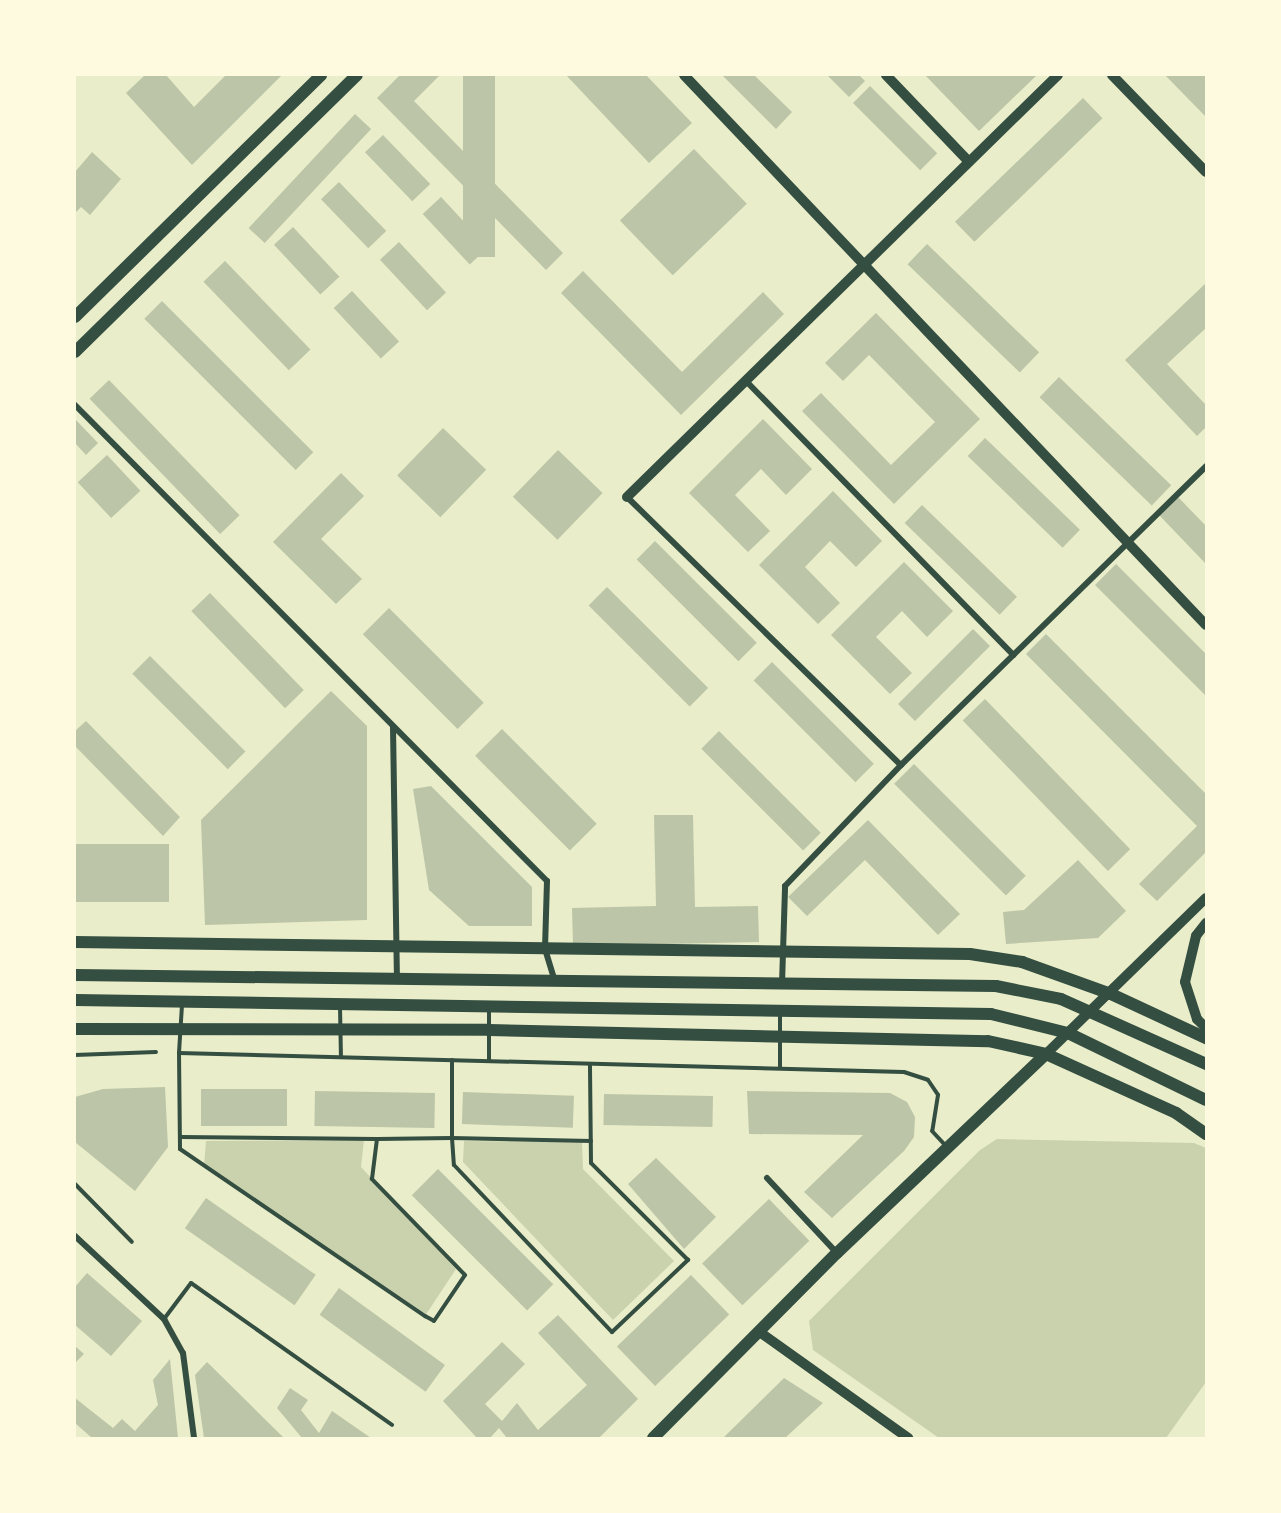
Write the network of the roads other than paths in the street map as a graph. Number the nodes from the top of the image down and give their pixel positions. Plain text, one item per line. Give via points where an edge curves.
1 (321, 75) edge
2 (357, 75) edge
3 (684, 75) edge
4 (886, 75) edge
5 (1058, 75) edge
6 (1112, 75) edge
7 (969, 162) junction
8 (1206, 172) edge
9 (862, 267) junction
10 (75, 317) edge
11 (75, 352) edge
12 (746, 381) junction
13 (75, 405) edge
14 (1206, 466) edge
15 (627, 496) joint
16 (1125, 542) junction
17 (1206, 625) edge
18 (1013, 655) junction
19 (393, 727) junction
20 (901, 765) junction
21 (1206, 898) edge
22 (1206, 923) edge
23 (75, 942) edge
24 (397, 945) junction
25 (545, 949) junction
26 (783, 953) junction
27 (75, 975) edge
28 (397, 977) junction
29 (554, 978) junction
30 (782, 985) junction
31 (1111, 994) junction
32 (75, 1000) edge
33 (182, 1001) junction
34 (340, 1002) junction
35 (489, 1004) junction
36 (75, 1006) edge
37 (780, 1009) junction
38 (1092, 1010) junction
39 (180, 1027) junction
40 (340, 1028) junction
41 (1206, 1028) edge
42 (75, 1029) edge
43 (489, 1030) junction
44 (1068, 1033) junction
45 (780, 1037) junction
46 (1206, 1038) edge
47 (156, 1052) dead end
48 (179, 1053) junction
49 (75, 1054) edge
50 (1046, 1054) junction
51 (341, 1057) junction
52 (452, 1060) junction
53 (489, 1061) junction
54 (590, 1064) junction
55 (1206, 1064) edge
56 (780, 1067) junction
57 (1206, 1100) edge
58 (1206, 1134) edge
59 (180, 1137) junction
60 (452, 1138) junction
61 (376, 1139) junction
62 (591, 1141) junction
63 (947, 1147) junction
64 (767, 1178) dead end
65 (75, 1184) edge
66 (75, 1236) edge
67 (132, 1242) dead end
68 (837, 1253) junction
69 (164, 1319) junction
70 (761, 1333) junction
71 (392, 1425) dead end
72 (194, 1438) edge
73 (653, 1438) edge
74 (908, 1438) edge

1 - 10 main road
2 - 11 main road
3 - 9 street
4 - 7 street
5 - 7 street
6 - 8 street
7 - 9 street
9 - 12 street
9 - 16 street
12 - 15 street
12 - 18 street
13 - 19 street
14 - 16 street
15 - 20 street
16 - 17 street
16 - 18 street
18 - 20 street
19 - 24 street
19 - 25 street via 547,881
20 - 26 street via 785,886
21 - 31 street
22 - 41 street via 1196,936 1185,982 1197,1019
23 - 24 main road
24 - 25 main road
24 - 28 street
25 - 26 main road
25 - 29 street
26 - 30 street
26 - 31 main road via 996,956
27 - 28 main road
28 - 29 main road
29 - 30 main road
30 - 38 main road via 996,986 1032,991
31 - 38 street
31 - 46 main road
32 - 33 main road
32 - 36 lane
33 - 34 main road
33 - 39 lane
34 - 35 main road
34 - 40 lane
35 - 37 main road
35 - 43 lane
37 - 44 main road via 991,1014
37 - 45 lane
38 - 44 street
38 - 55 main road
39 - 40 main road
39 - 42 main road
39 - 48 lane
40 - 43 main road
40 - 51 lane
43 - 45 main road
43 - 53 lane
44 - 50 street
44 - 57 main road
45 - 50 main road via 964,1039
45 - 56 lane
47 - 49 lane
48 - 51 lane
48 - 59 lane
50 - 58 main road via 1176,1113
50 - 63 main road
51 - 52 lane
52 - 53 lane
52 - 60 lane
53 - 54 lane
54 - 56 lane
54 - 62 lane
56 - 63 lane via 904,1072 928,1080 938,1095 932,1131
59 - 61 lane
59 - 61 lane via 180,1149 434,1321 465,1275 372,1179
60 - 61 lane
60 - 62 lane
60 - 62 lane via 454,1165 612,1332 688,1260 591,1163
63 - 68 main road
64 - 68 street
65 - 67 lane
66 - 69 street
68 - 70 main road
69 - 71 lane via 191,1283
69 - 72 street via 183,1353
70 - 73 main road
70 - 74 street

